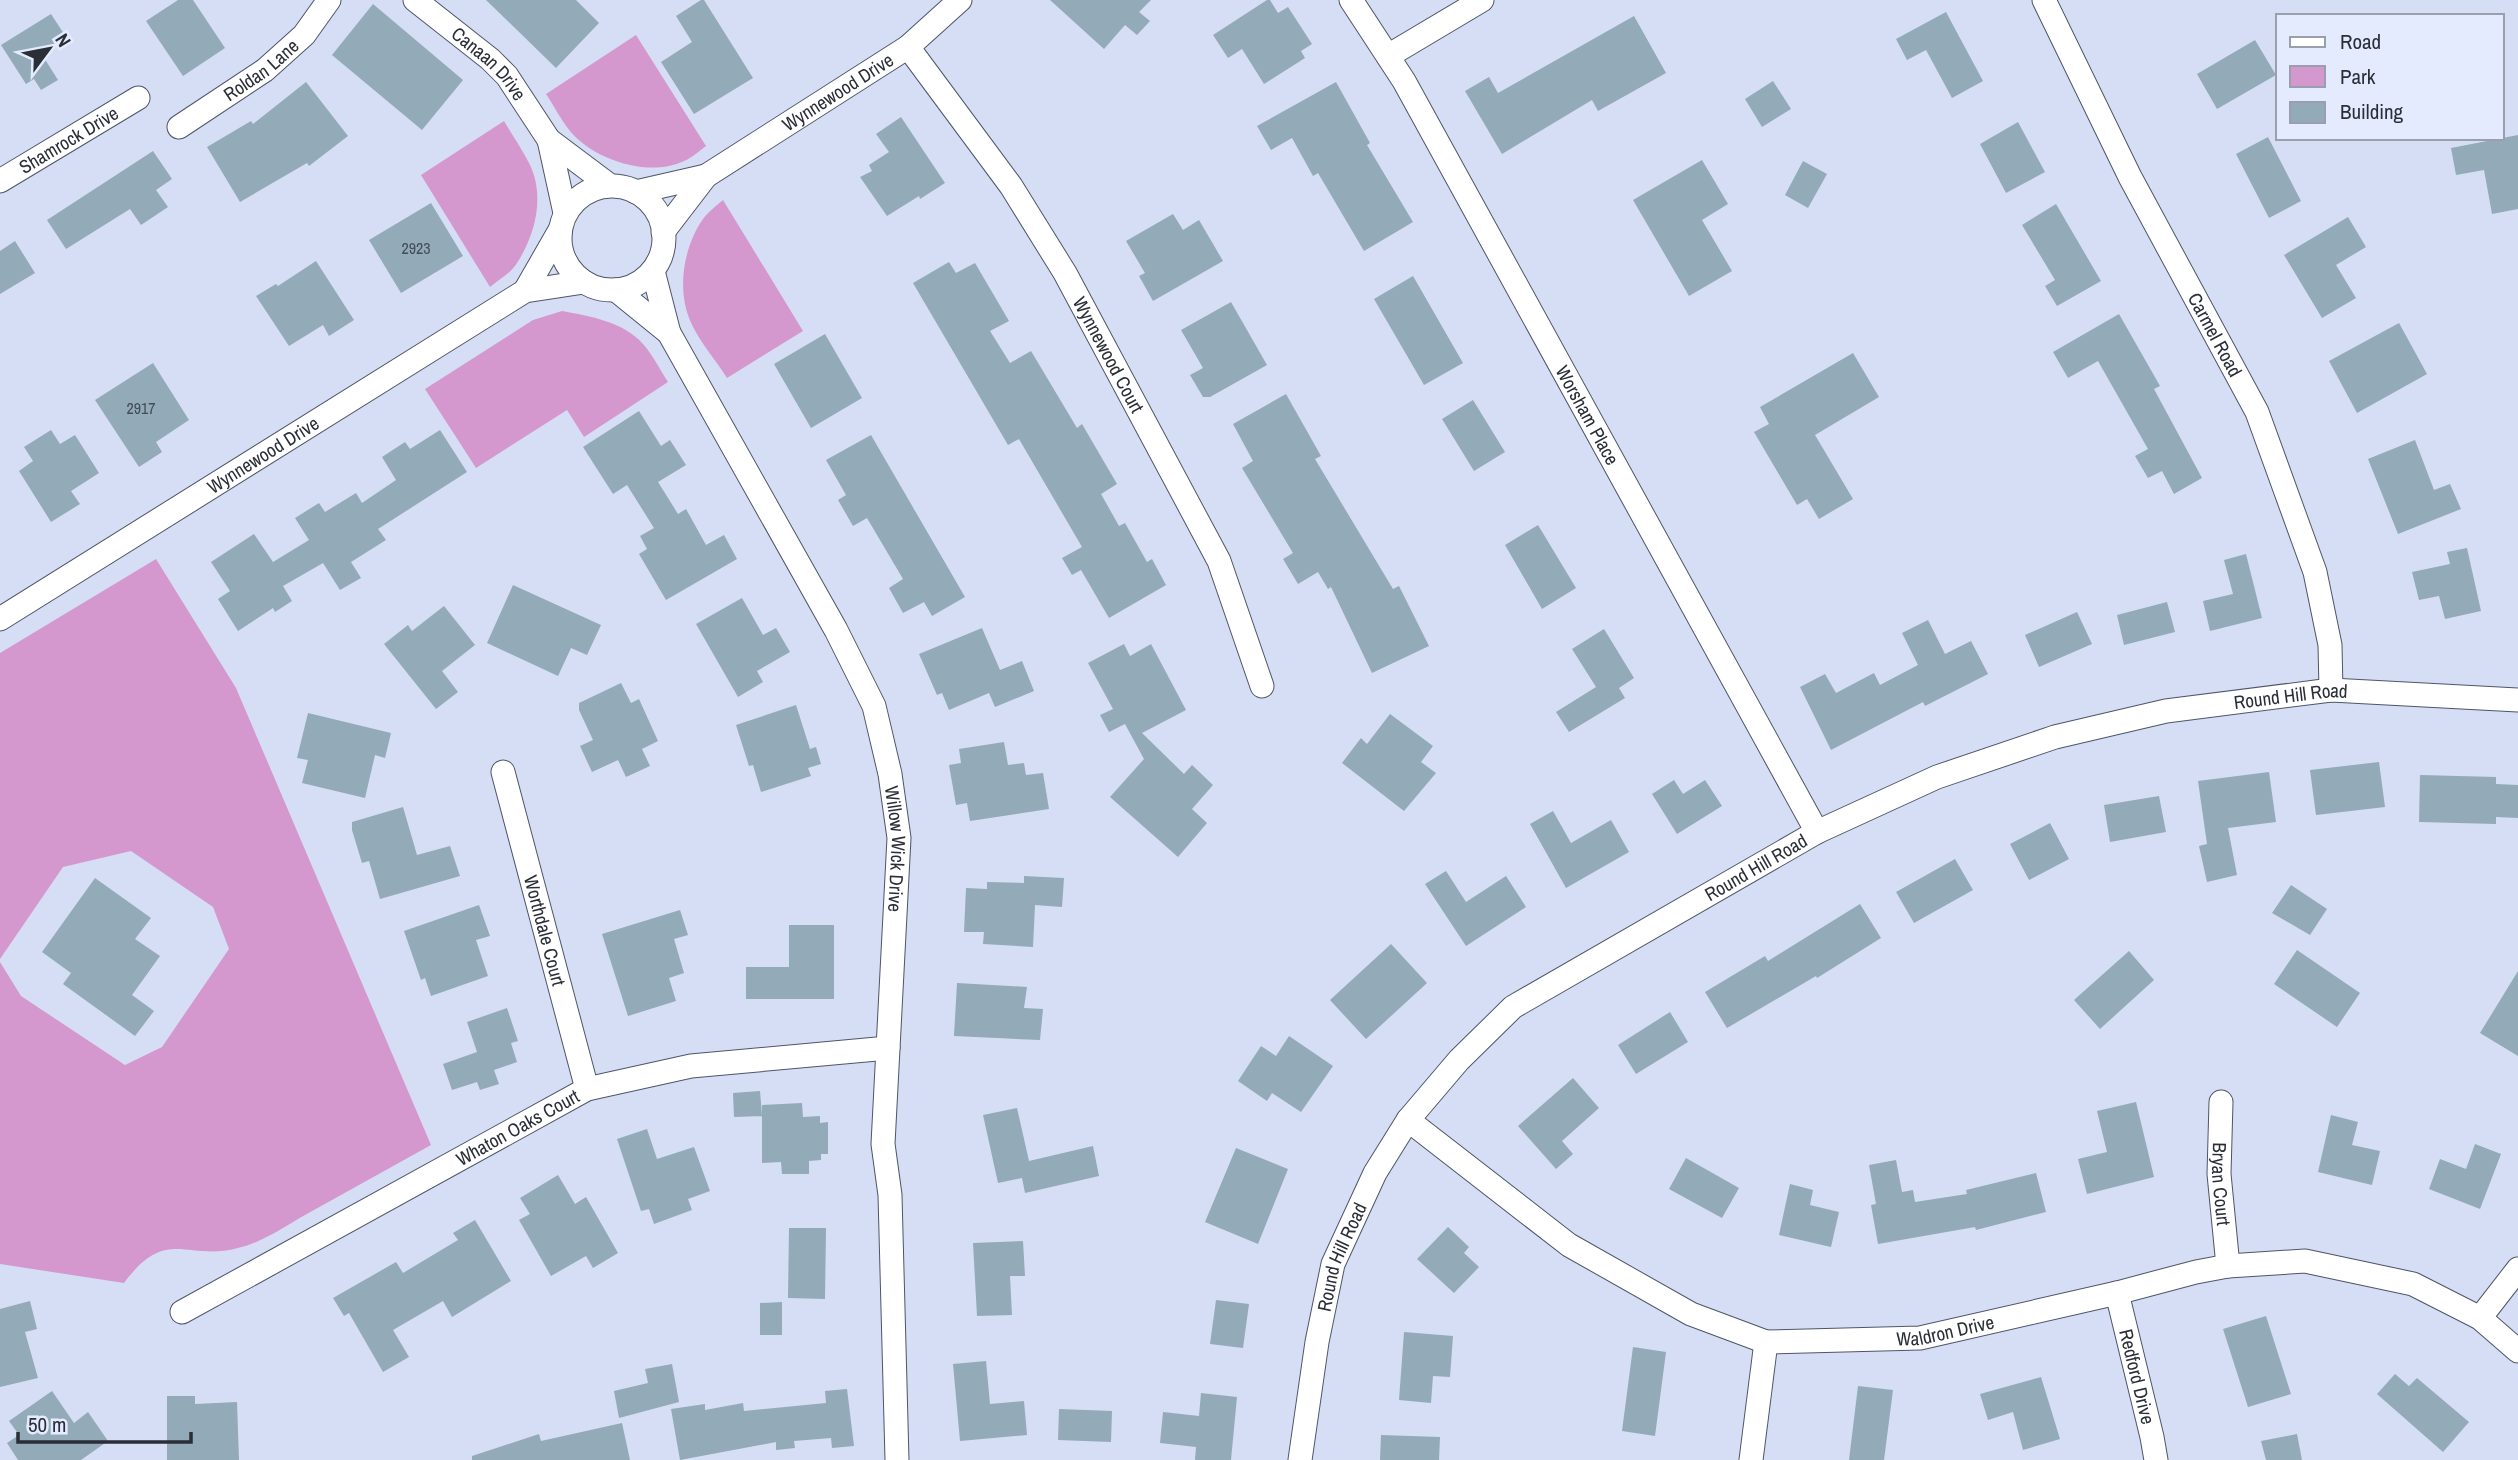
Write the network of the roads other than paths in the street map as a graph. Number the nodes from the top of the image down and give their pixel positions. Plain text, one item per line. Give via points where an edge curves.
1 (329, 0) edge
2 (415, 0) edge
3 (960, 0) edge
4 (1351, 0) edge
5 (1482, 0) edge
6 (2044, 0) edge
7 (908, 47) junction
8 (1388, 56) junction
9 (138, 98) dead end
10 (179, 127) dead end
11 (549, 140) junction
12 (706, 176) junction
13 (0, 181) edge
14 (609, 185) junction
15 (636, 192) junction
16 (562, 222) junction
17 (663, 232) junction
18 (653, 271) junction
19 (584, 282) junction
20 (615, 289) junction
21 (525, 291) junction
22 (669, 333) junction
23 (0, 619) edge
24 (1262, 686) dead end
25 (2331, 690) junction
26 (2518, 700) edge
27 (503, 772) dead end
28 (1817, 832) junction
29 (888, 1048) junction
30 (587, 1089) junction
31 (2221, 1102) dead end
32 (1408, 1120) junction
33 (2228, 1266) junction
34 (2518, 1269) edge
35 (2117, 1293) junction
36 (182, 1312) dead end
37 (2480, 1318) junction
38 (1766, 1342) junction
39 (2518, 1351) edge
40 (897, 1460) edge
41 (1300, 1460) edge
42 (1751, 1460) edge
43 (2156, 1460) edge

1 - 10 street, Roldan Lane via 304,35 273,63
2 - 11 street, Canaan Drive via 507,76
3 - 7 street, Wynnewood Drive
4 - 8 street, Worsham Place
5 - 8 street
6 - 25 street, Carmel Road via 2130,177 2258,412 2315,572 2330,645
7 - 12 street, Wynnewood Drive
7 - 24 street, Wynnewood Court via 1010,186 1065,273 1219,561
8 - 28 street, Worsham Place
9 - 13 street, Shamrock Drive
11 - 14 street, Canaan Drive
11 - 16 street, Canaan Drive
12 - 15 street, Wynnewood Drive
12 - 17 street, Wynnewood Drive
14 - 15 street, Wynnewood Drive
14 - 16 street, Wynnewood Drive via 576,199
15 - 17 street via 656,208
16 - 19 street via 560,248 567,265
16 - 21 street, Wynnewood Drive
17 - 18 street, Wynnewood Drive via 661,257
18 - 20 street via 640,282
18 - 22 street, Willow Wick Drive
19 - 20 street, Wynnewood Drive
19 - 21 street, Wynnewood Drive
20 - 22 street, Willow Wick Drive
21 - 23 street, Wynnewood Drive
22 - 29 street, Willow Wick Drive via 836,629 874,706 899,838
25 - 26 street, Round Hill Road
25 - 28 street, Round Hill Road via 2166,711 2055,737 1937,777
27 - 30 street, Worthdale Court
28 - 32 street, Round Hill Road via 1513,1007
29 - 30 street, Whaton Oaks Court via 691,1066
29 - 40 street, Willow Wick Drive via 883,1144 890,1195
30 - 36 street, Whaton Oaks Court
31 - 33 street, Bryan Court via 2219,1174
32 - 38 street, Waldron Drive via 1569,1245 1691,1314
32 - 41 street, Round Hill Road via 1375,1173 1333,1264
33 - 35 street, Waldron Drive
33 - 37 street, Waldron Drive via 2305,1261 2413,1284
34 - 37 street
35 - 38 street, Waldron Drive via 1920,1338
35 - 43 street, Redford Drive
37 - 39 street, Waldron Drive
38 - 42 street

